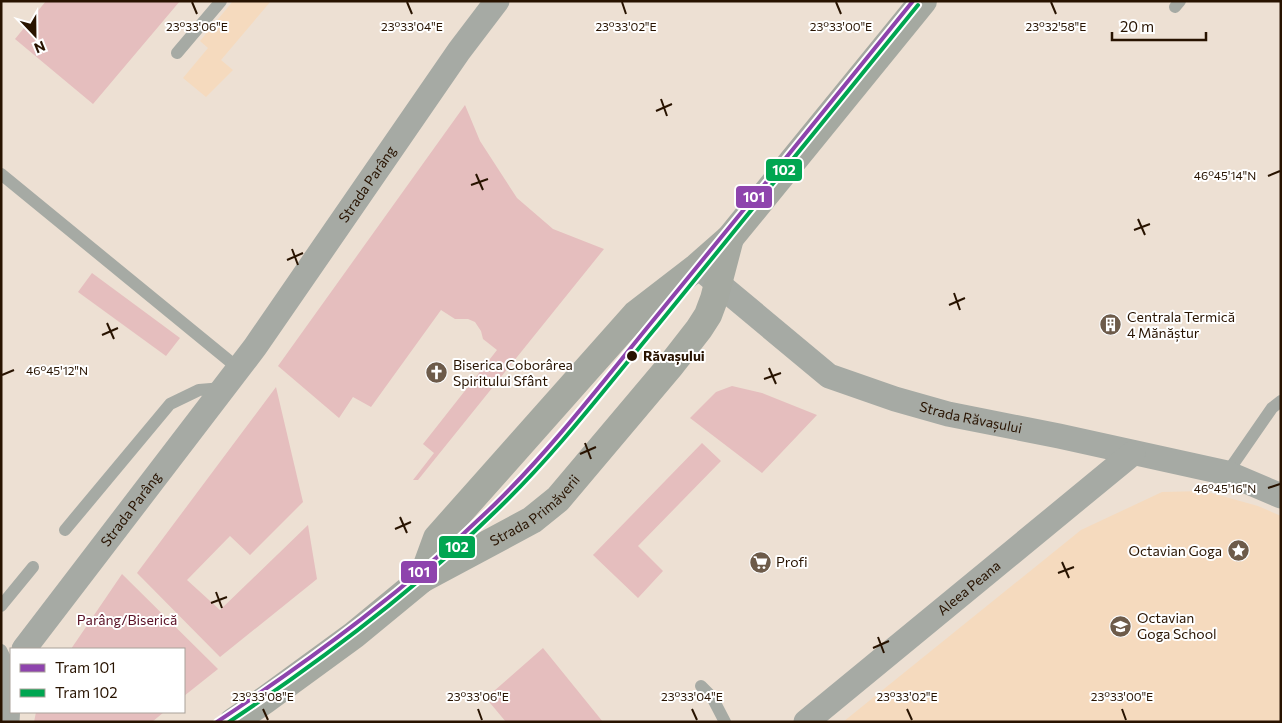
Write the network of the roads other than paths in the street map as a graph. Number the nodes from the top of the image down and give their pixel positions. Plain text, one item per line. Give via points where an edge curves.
1 (221, 1) edge
2 (497, 1) edge
3 (923, 1) edge
4 (177, 53) dead end
5 (1, 174) edge
6 (730, 238) junction
7 (697, 267) junction
8 (718, 284) junction
9 (238, 368) junction
10 (223, 388) junction
11 (1281, 401) edge
12 (1133, 453) junction
13 (1227, 473) junction
14 (1281, 496) edge
15 (65, 530) dead end
16 (32, 567) dead end
17 (422, 580) junction
18 (1, 606) edge
19 (20, 648) edge
20 (9, 662) edge
21 (702, 686) dead end
22 (7, 722) edge
23 (232, 722) edge
24 (725, 722) edge
25 (806, 722) edge

1 - 4 lane
2 - 9 street, Strada Parâng
3 - 6 main road, Strada Primăverii
5 - 9 lane
6 - 7 main road, Strada Primăverii
6 - 8 main road, Strada Primăverii
7 - 8 street, Strada Răvașului
7 - 17 main road, Strada Primăverii via 636,314 437,538
8 - 12 street, Strada Răvașului via 829,376 948,414
8 - 17 main road, Strada Primăverii via 708,315 699,329 558,499 532,520
9 - 10 street, Strada Parâng
10 - 15 lane via 200,390 170,404
10 - 19 street, Strada Parâng
11 - 13 lane via 1272,408
12 - 13 street, Strada Răvașului
12 - 25 street, Aleea Peana
13 - 14 street, Strada Răvașului
16 - 18 lane
17 - 23 main road, Strada Primăverii via 354,635
20 - 22 street, Strada Parâng
21 - 24 lane via 712,697

